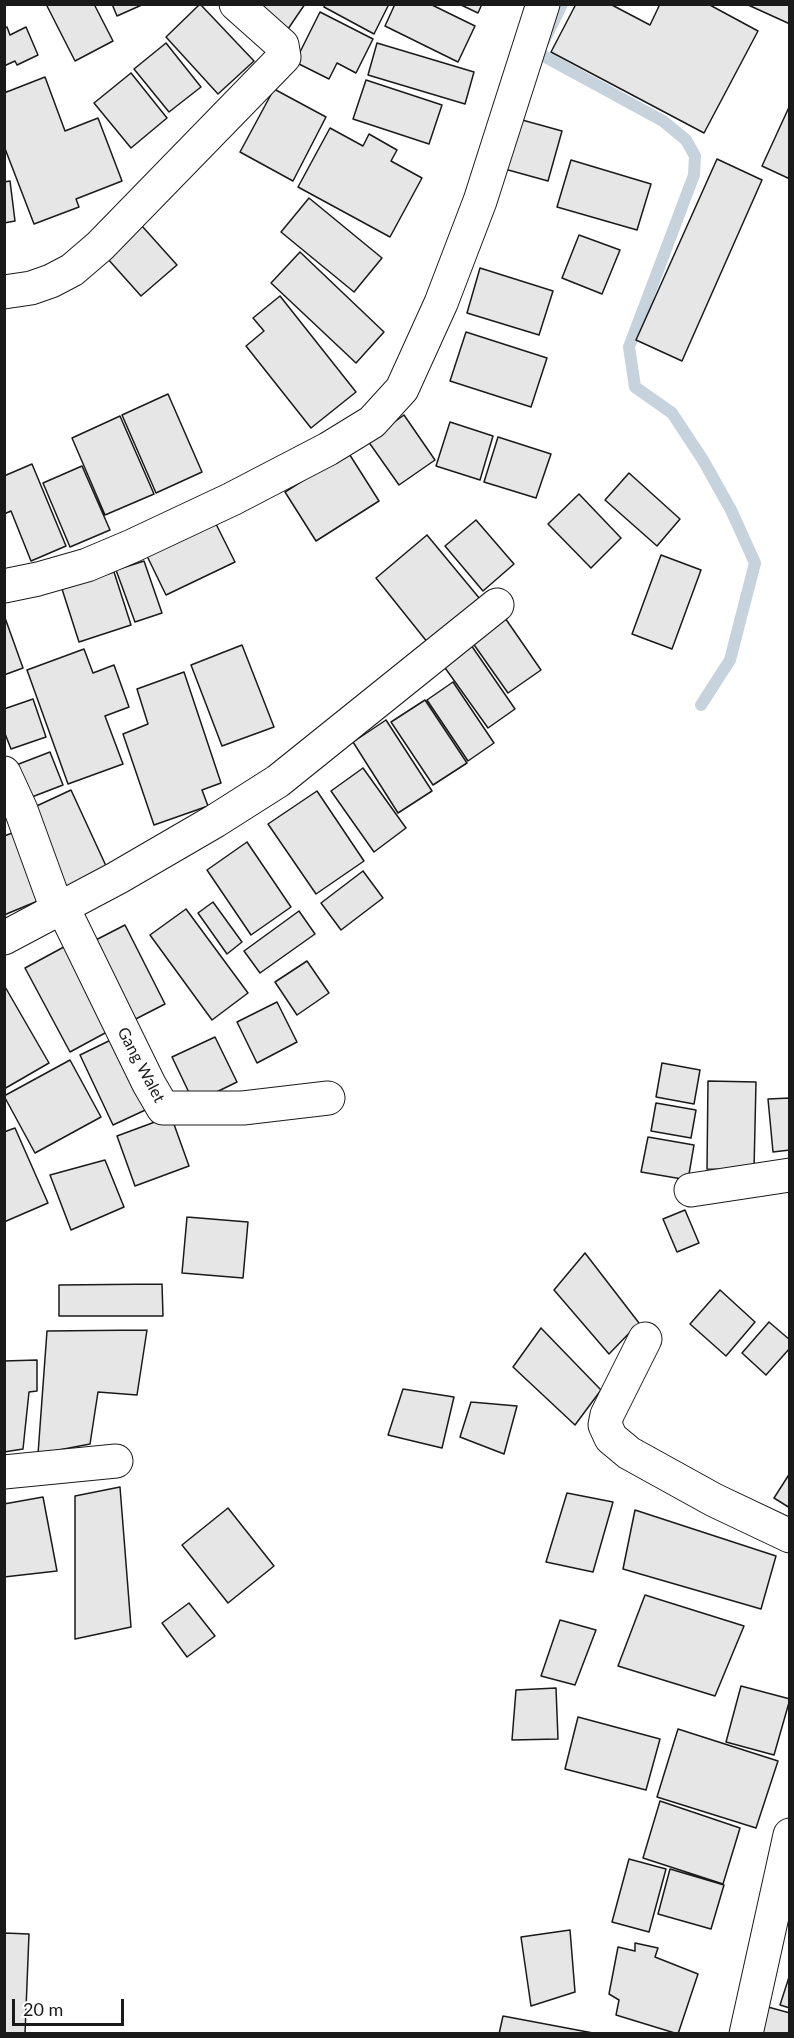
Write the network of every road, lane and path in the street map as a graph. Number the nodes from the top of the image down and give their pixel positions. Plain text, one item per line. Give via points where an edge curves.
1 (236, 4) edge
2 (543, 4) edge
3 (4, 292) edge
4 (4, 586) edge
5 (497, 605) dead end
6 (4, 773) edge
7 (60, 907) junction
8 (4, 938) edge
9 (328, 1098) dead end
10 (789, 1175) edge
11 (691, 1190) dead end
12 (645, 1339) dead end
13 (116, 1461) dead end
14 (4, 1472) edge
15 (789, 1536) edge
16 (789, 1835) edge
17 (746, 2034) edge

1 - 3 street via 282,45 284,57 72,270 31,288
2 - 4 street via 480,201 441,303 402,389 372,422 242,494 132,546 87,565
5 - 7 street via 278,781 117,878
6 - 7 street
7 - 8 street
7 - 9 street, Gang Walet via 163,1108 243,1108
10 - 11 street
12 - 15 street via 607,1415 605,1425 611,1438 629,1453 714,1500
13 - 14 street
16 - 17 street

